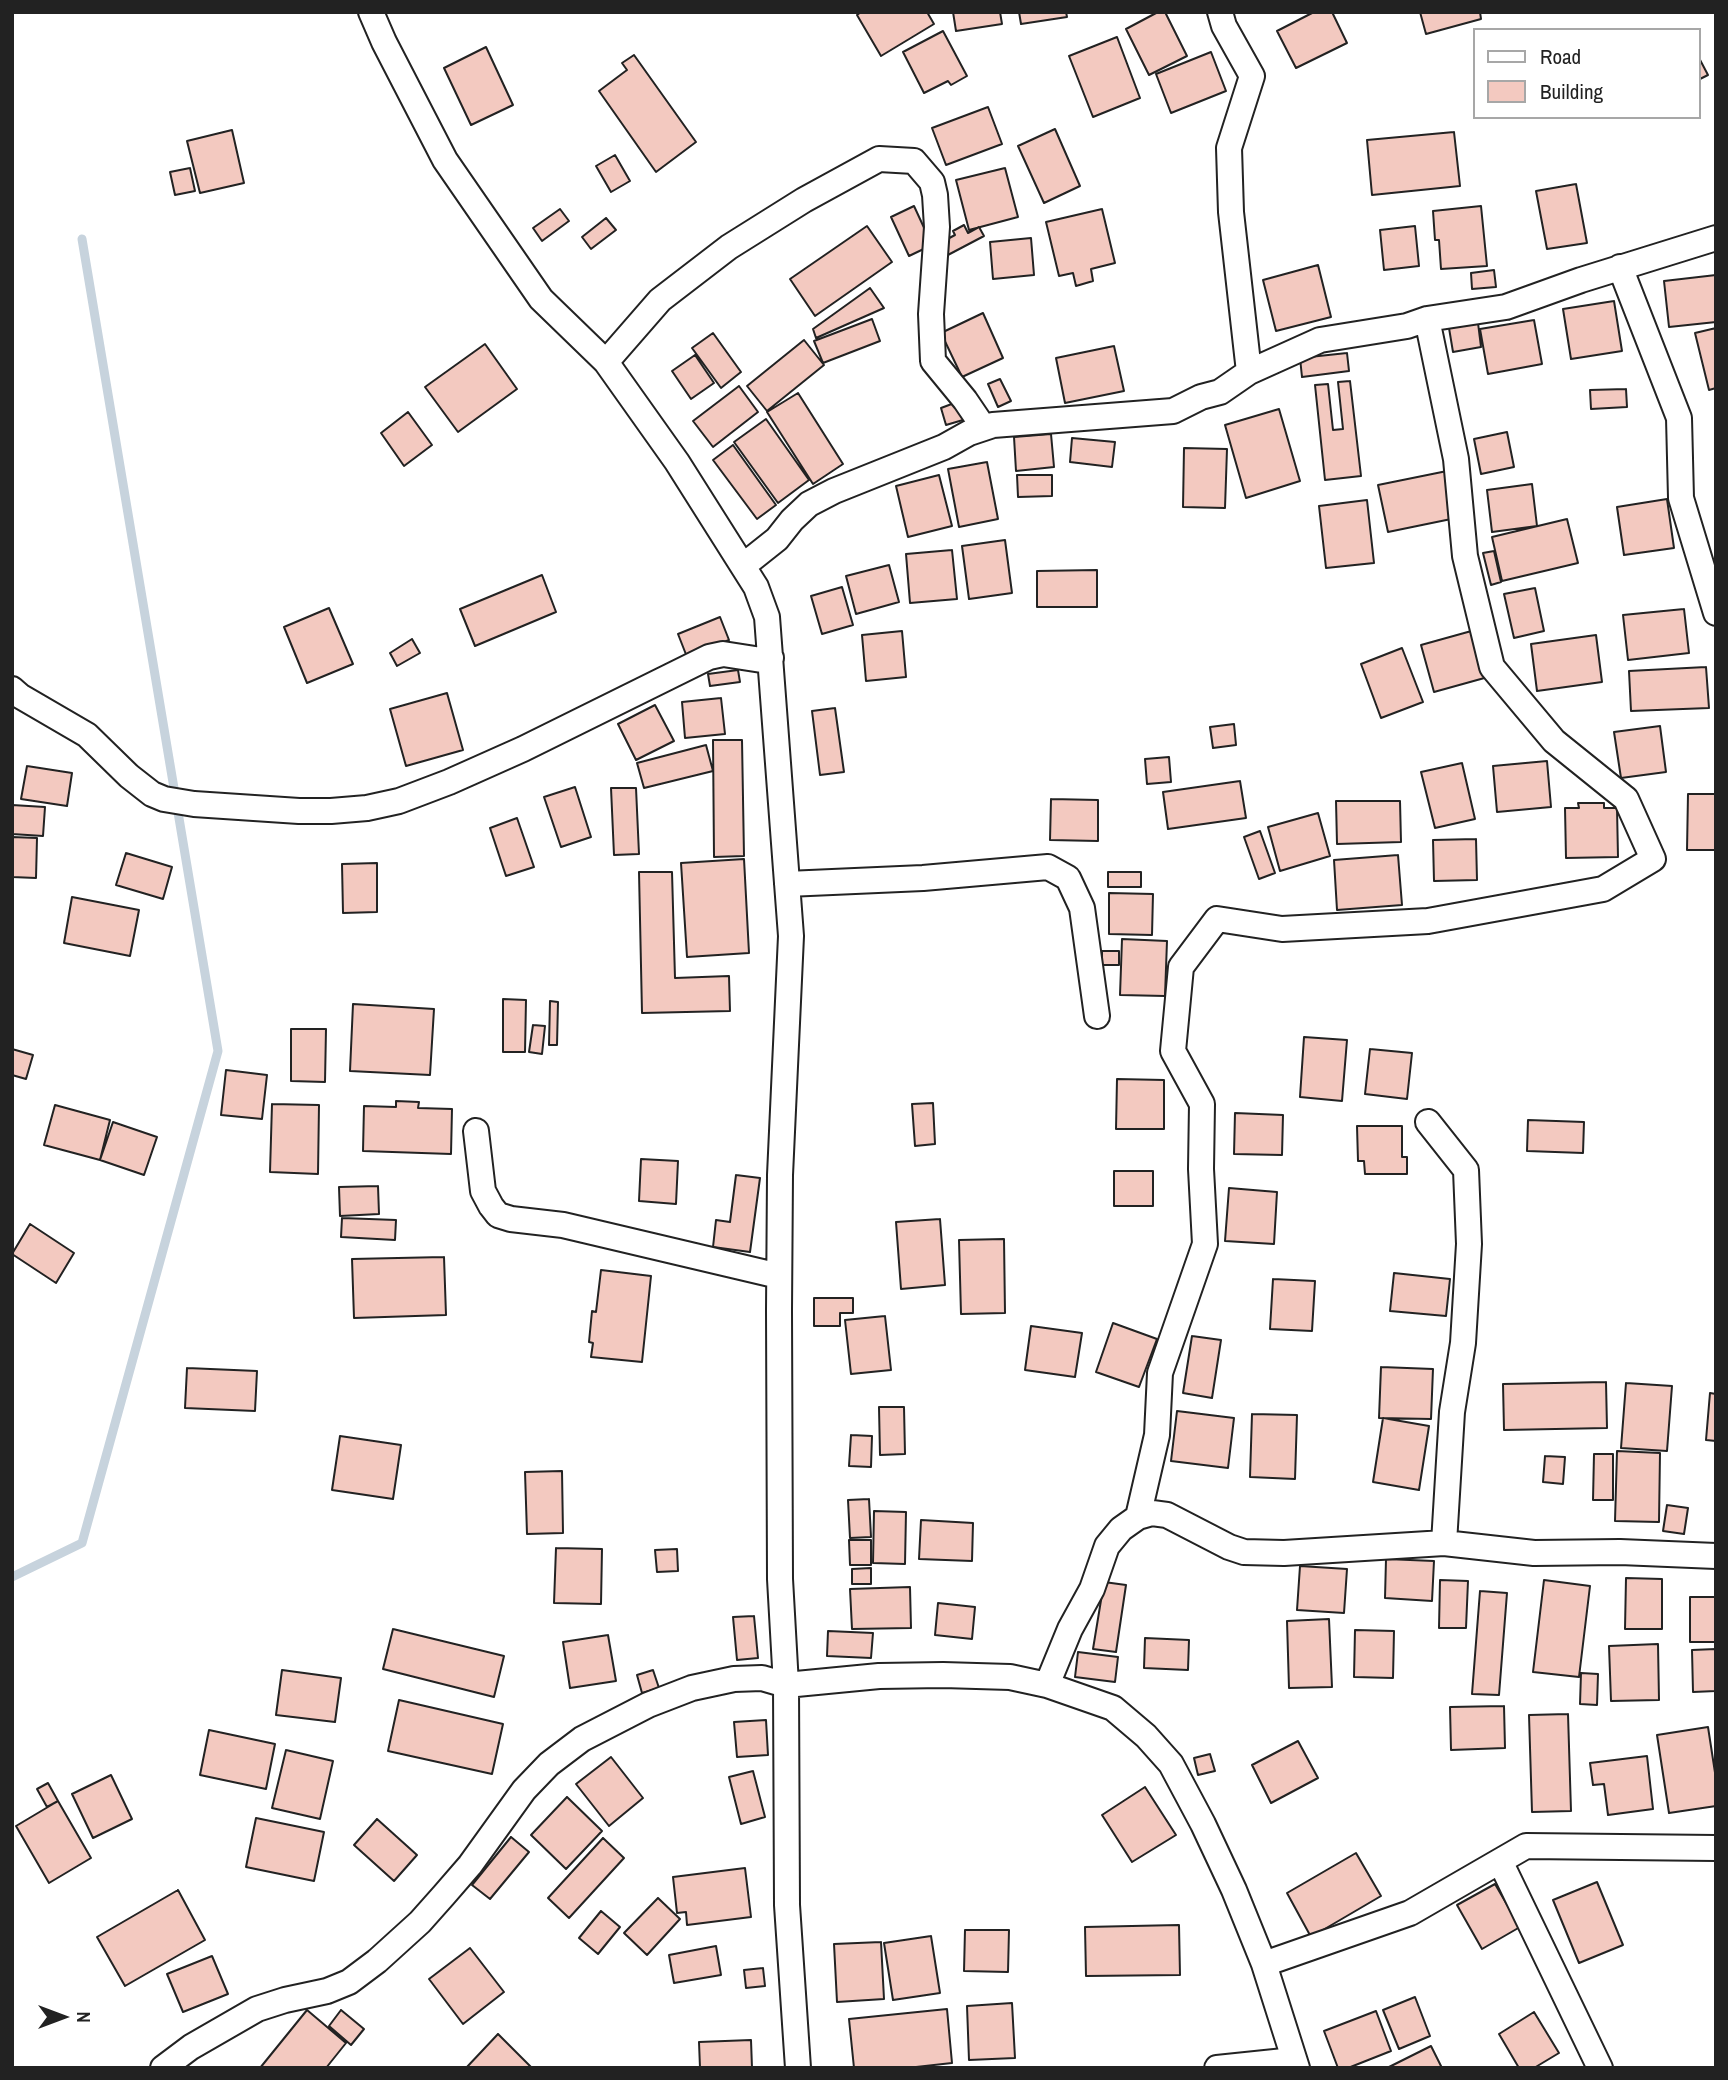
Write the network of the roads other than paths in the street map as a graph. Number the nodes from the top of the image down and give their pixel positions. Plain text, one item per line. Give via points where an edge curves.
1 (371, 12) edge
2 (1220, 12) edge
3 (1716, 238) edge
4 (1619, 267) junction
5 (1427, 318) junction
6 (606, 362) junction
7 (1249, 372) junction
8 (984, 428) junction
9 (743, 566) junction
10 (1716, 613) edge
11 (771, 658) junction
12 (12, 689) edge
13 (787, 884) junction
14 (1097, 1016) dead end
15 (1428, 1122) dead end
16 (476, 1131) dead end
17 (779, 1276) junction
18 (1138, 1517) junction
19 (1444, 1543) junction
20 (1716, 1556) edge
21 (786, 1685) junction
22 (1047, 1685) junction
23 (1716, 1848) edge
24 (1500, 1861) junction
25 (1264, 1964) junction
26 (1295, 2064) edge
27 (163, 2068) edge
28 (798, 2068) edge
29 (1217, 2068) edge
30 (1600, 2068) edge

1 - 6 street via 445,160 541,299
2 - 7 street via 1252,76 1229,148 1231,212
3 - 4 street
4 - 5 street via 1506,307
4 - 10 street via 1679,418 1681,498
5 - 7 street via 1407,327 1320,340
5 - 18 street via 1456,459 1465,556 1492,667 1554,741 1626,799 1653,859 1603,889 1428,921 1282,929 1217,919 1181,967 1173,1051 1202,1104 1205,1244 1160,1373 1157,1435
6 - 8 street via 660,300 729,247 879,159 914,161 932,182 935,195 933,361
6 - 9 street
7 - 8 street via 1220,392 1173,411
8 - 9 street via 809,504 777,539
9 - 11 street via 767,617
11 - 12 street via 709,657 449,782 399,801 331,811 164,799 129,776 87,735
11 - 13 street
13 - 14 street via 1048,867 1068,878 1082,908
13 - 17 street via 791,936
15 - 19 street via 1466,1170 1469,1244
16 - 17 street via 484,1191 498,1215 563,1224
17 - 21 street via 780,1579
18 - 19 street via 1167,1515 1244,1552
18 - 22 street via 1107,1546
19 - 20 street via 1534,1553
21 - 22 street via 943,1675 1010,1677
21 - 27 street via 762,1678 692,1688 582,1739 549,1763 524,1790 470,1865 420,1922 377,1961 349,1982 327,1991 257,2009 191,2046
21 - 28 street via 787,1905
22 - 25 street via 1113,1708 1171,1764 1209,1835
23 - 24 street via 1526,1846
24 - 25 street via 1410,1913
24 - 30 street
25 - 26 street
26 - 29 street

